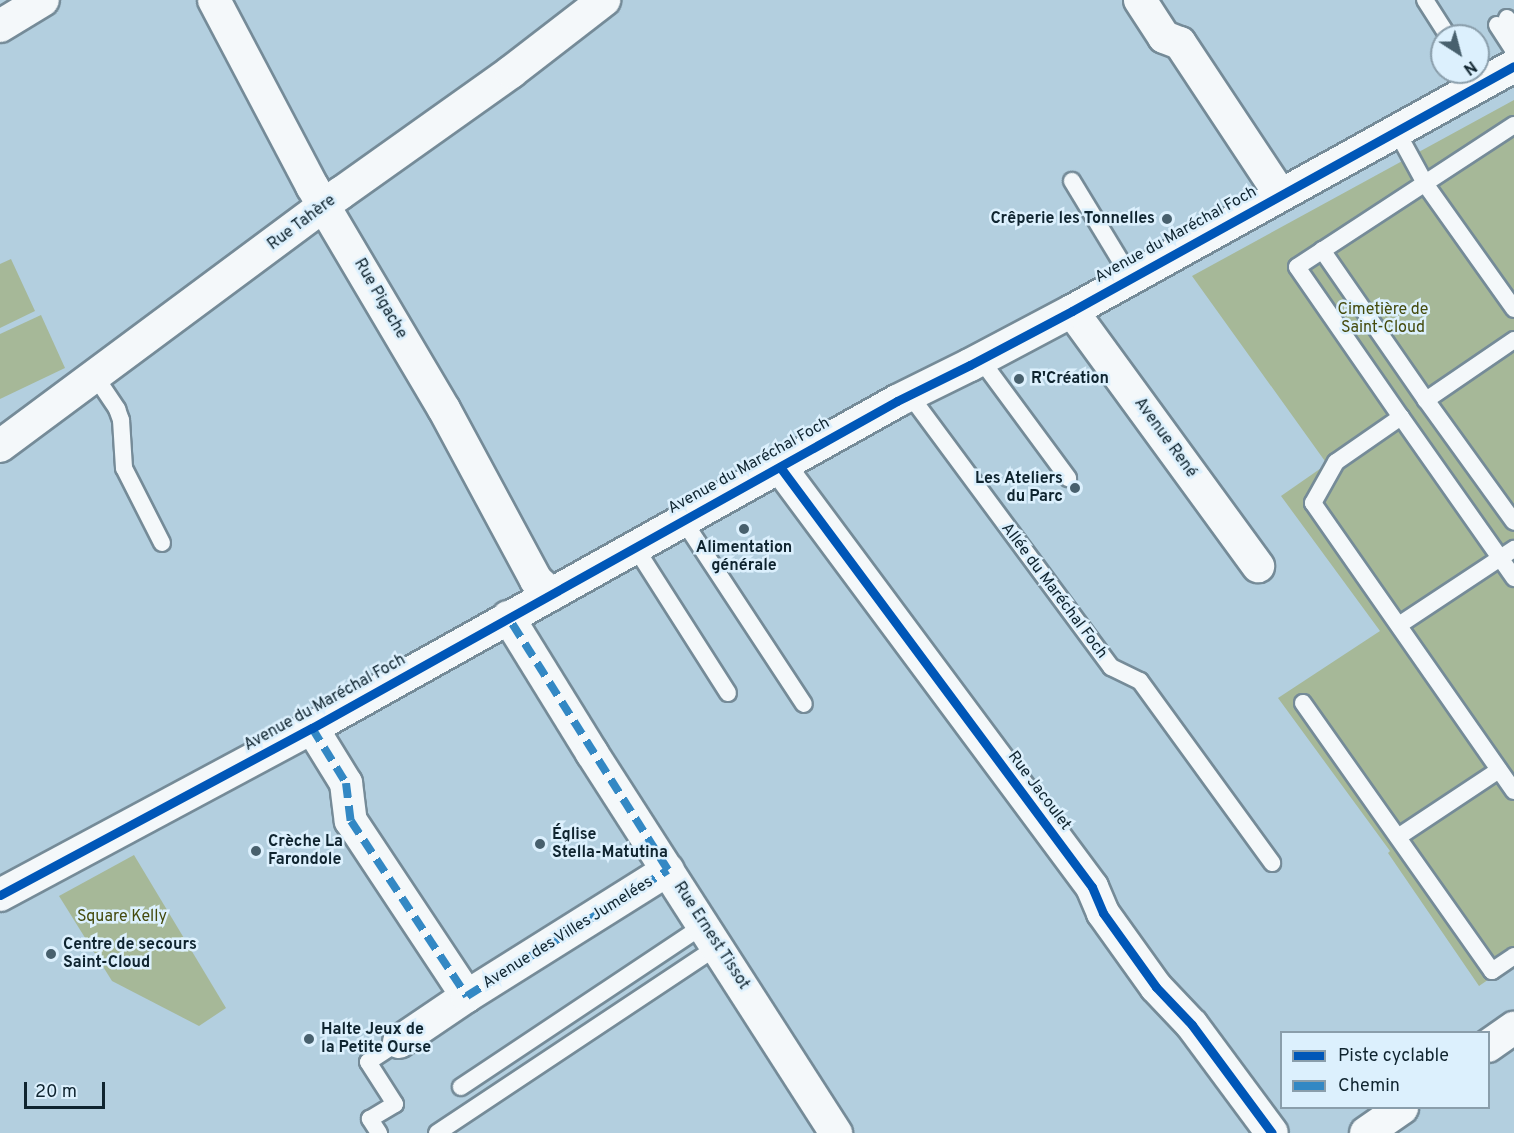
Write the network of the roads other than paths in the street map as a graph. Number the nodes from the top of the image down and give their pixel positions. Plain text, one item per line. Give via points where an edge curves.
1 (43, 0) edge
2 (213, 0) edge
3 (604, 0) edge
4 (1140, 0) edge
5 (1425, 0) edge
6 (1440, 24) edge
7 (1506, 24) edge
8 (0, 26) edge
9 (1514, 51) edge
10 (1514, 66) edge
11 (1490, 73) edge
12 (1465, 84) edge
13 (1514, 125) edge
14 (1395, 130) junction
15 (1072, 181) dead end
16 (1426, 185) junction
17 (1280, 194) junction
18 (325, 206) junction
19 (1322, 250) junction
20 (1131, 278) junction
21 (1514, 309) edge
22 (1072, 311) junction
23 (1514, 340) edge
24 (981, 360) junction
25 (95, 376) junction
26 (909, 394) junction
27 (1426, 400) junction
28 (1401, 417) junction
29 (0, 446) edge
30 (780, 467) junction
31 (1068, 478) dead end
32 (683, 520) junction
33 (1514, 522) edge
34 (162, 543) dead end
35 (634, 547) junction
36 (1507, 554) edge
37 (1258, 566) dead end
38 (1514, 578) edge
39 (551, 594) junction
40 (508, 617) junction
41 (1399, 625) junction
42 (728, 693) dead end
43 (804, 704) dead end
44 (1304, 704) dead end
45 (312, 728) junction
46 (1499, 770) junction
47 (1514, 791) edge
48 (1398, 837) junction
49 (1272, 863) dead end
50 (668, 870) junction
51 (0, 895) edge
52 (711, 936) junction
53 (1514, 956) edge
54 (467, 996) junction
55 (1514, 1028) edge
56 (399, 1042) joint
57 (1490, 1045) edge
58 (460, 1087) dead end
59 (1399, 1109) edge
60 (379, 1133) edge
61 (437, 1133) edge
62 (836, 1133) edge
63 (1272, 1133) edge
64 (1366, 1133) edge

1 - 8 street
2 - 18 street, Rue Pigache via 263,99
3 - 18 street, Rue Tahère
4 - 17 street via 1164,37 1180,43
5 - 6 lane
7 - 9 lane
10 - 11 street, Avenue du Maréchal Foch
12 - 14 street, Avenue du Maréchal Foch
13 - 16 lane
14 - 16 lane
14 - 17 street, Avenue du Maréchal Foch
15 - 20 lane
16 - 19 lane
16 - 21 lane
17 - 20 street, Avenue du Maréchal Foch
18 - 25 street, Rue Tahère
18 - 39 street, Rue Pigache via 444,409 536,580
19 - 27 lane
19 - 28 lane via 1297,267
20 - 22 street, Avenue du Maréchal Foch
22 - 24 street, Avenue du Maréchal Foch
22 - 37 street, Avenue René
23 - 27 lane
24 - 26 street, Avenue du Maréchal Foch
24 - 31 lane
25 - 29 street, Rue Tahère
25 - 34 lane via 117,409 124,468
26 - 30 street, Avenue du Maréchal Foch
26 - 49 lane, Allée du Maréchal Foch via 1111,667 1140,681
27 - 33 lane
28 - 36 lane
28 - 41 lane via 1336,462 1313,503
30 - 32 street, Avenue du Maréchal Foch
30 - 63 street, Rue Jacoulet via 1092,887 1103,914 1150,978 1192,1025
32 - 35 street, Avenue du Maréchal Foch
32 - 43 lane
35 - 39 street, Avenue du Maréchal Foch
35 - 42 lane
36 - 38 lane
36 - 41 lane
39 - 40 street, Avenue du Maréchal Foch
40 - 45 street, Avenue du Maréchal Foch
40 - 50 street, Rue Ernest Tissot
41 - 46 lane
44 - 48 lane
45 - 51 street, Avenue du Maréchal Foch
45 - 54 street, Avenue des Villes Jumelées via 346,783 351,821
46 - 47 lane
46 - 48 lane
48 - 53 lane via 1492,971
50 - 52 street, Rue Ernest Tissot
50 - 54 street, Avenue des Villes Jumelées
52 - 58 lane
52 - 61 lane
52 - 62 street, Rue Ernest Tissot
54 - 56 street, Avenue des Villes Jumelées
55 - 57 street
56 - 60 lane via 368,1062 395,1104 370,1119
59 - 64 street

